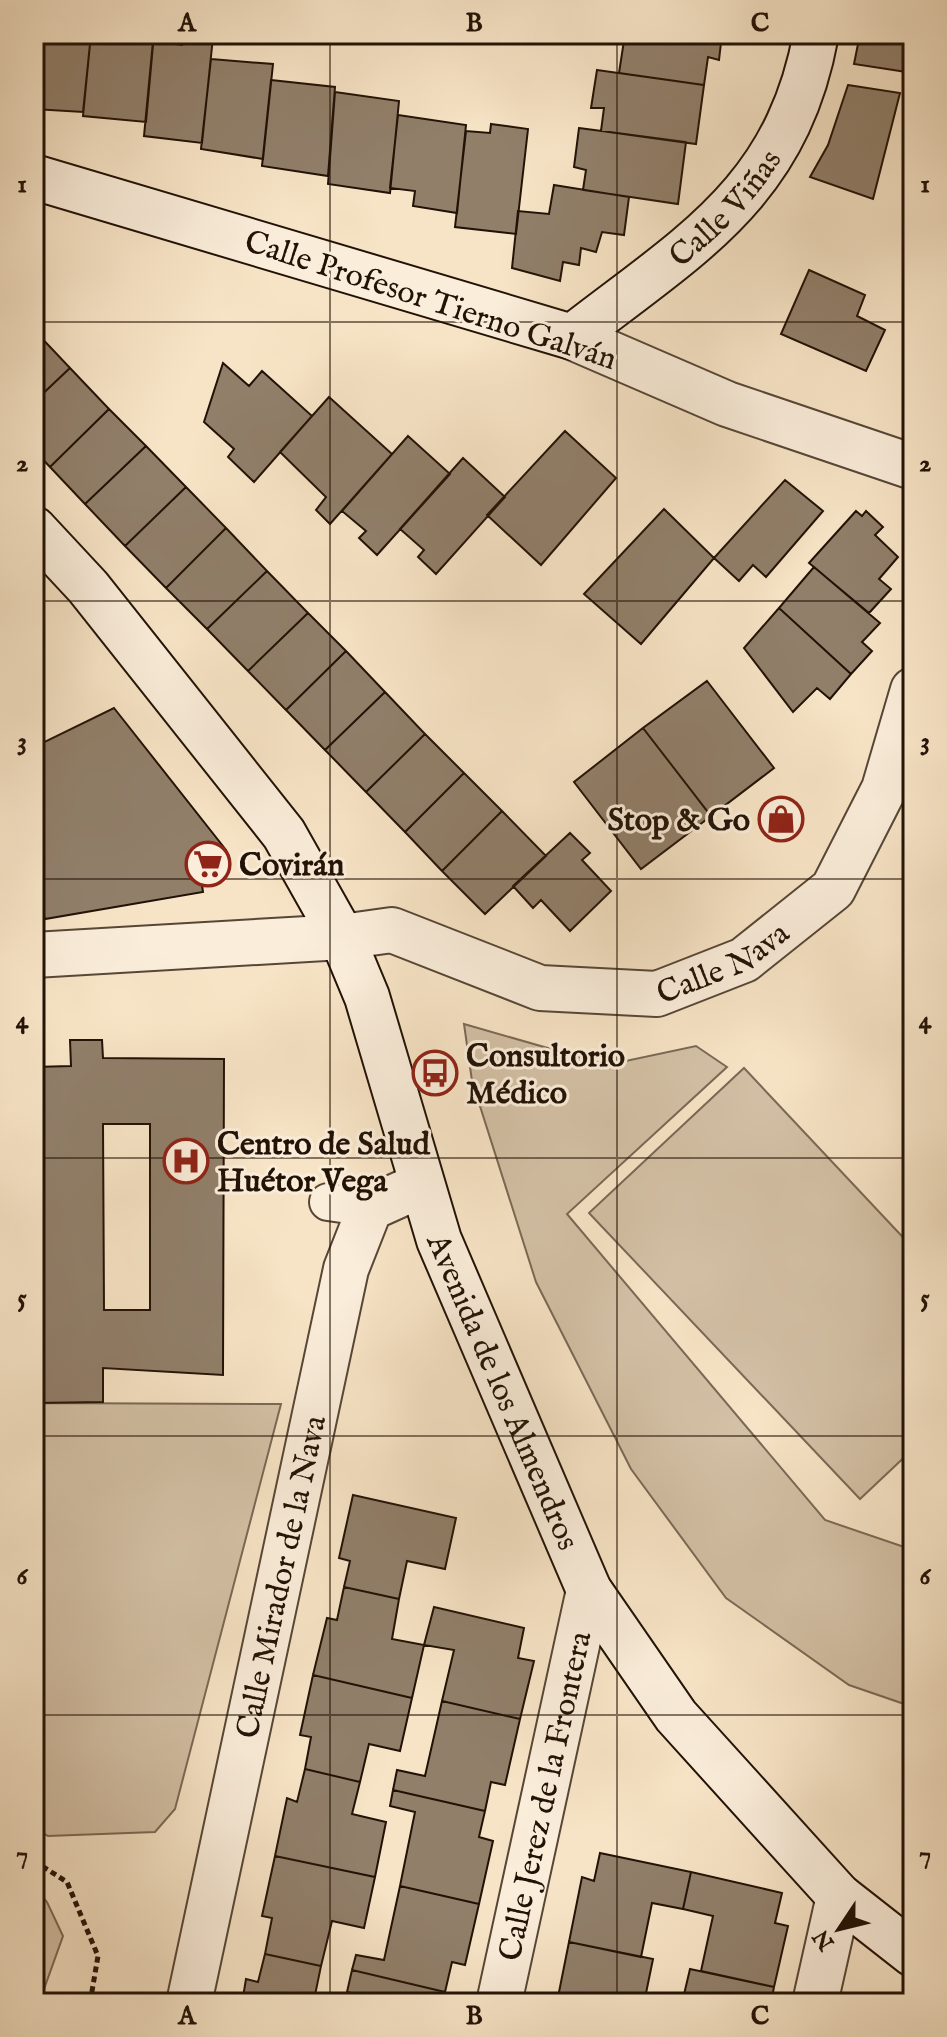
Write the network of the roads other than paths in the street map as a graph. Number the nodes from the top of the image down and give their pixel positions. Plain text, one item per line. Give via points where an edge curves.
1 (816, 34) edge
2 (34, 177) edge
3 (572, 337) junction
4 (913, 467) edge
5 (34, 529) edge
6 (913, 690) edge
7 (342, 937) junction
8 (34, 955) edge
9 (421, 1185) junction
10 (328, 1202) dead end
11 (370, 1208) junction
12 (589, 1590) junction
13 (839, 1896) junction
14 (913, 1954) edge
15 (189, 2003) edge
16 (499, 2003) edge
17 (815, 2003) edge

1 - 3 street, Calle Viñas via 803,93 767,167 713,228
2 - 3 street, Calle Profesor Tierno Galván
3 - 4 street, Calle Profesor Tierno Galván via 727,404
5 - 7 street, Avenida de los Almendros via 88,587 284,834
6 - 7 street, Calle Nava via 884,789 833,889 744,960 657,994 540,988 392,930
7 - 8 street, Calle Nava
7 - 9 street, Avenida de los Almendros via 367,997
9 - 11 street
9 - 12 street, Avenida de los Almendros via 439,1240
10 - 11 lane
11 - 15 street, Calle Mirador de la Nava via 346,1269
12 - 13 street, Avenida de los Almendros via 676,1716
12 - 16 street, Calle Jerez de la Frontera
13 - 14 street, Avenida de los Almendros
13 - 17 street

